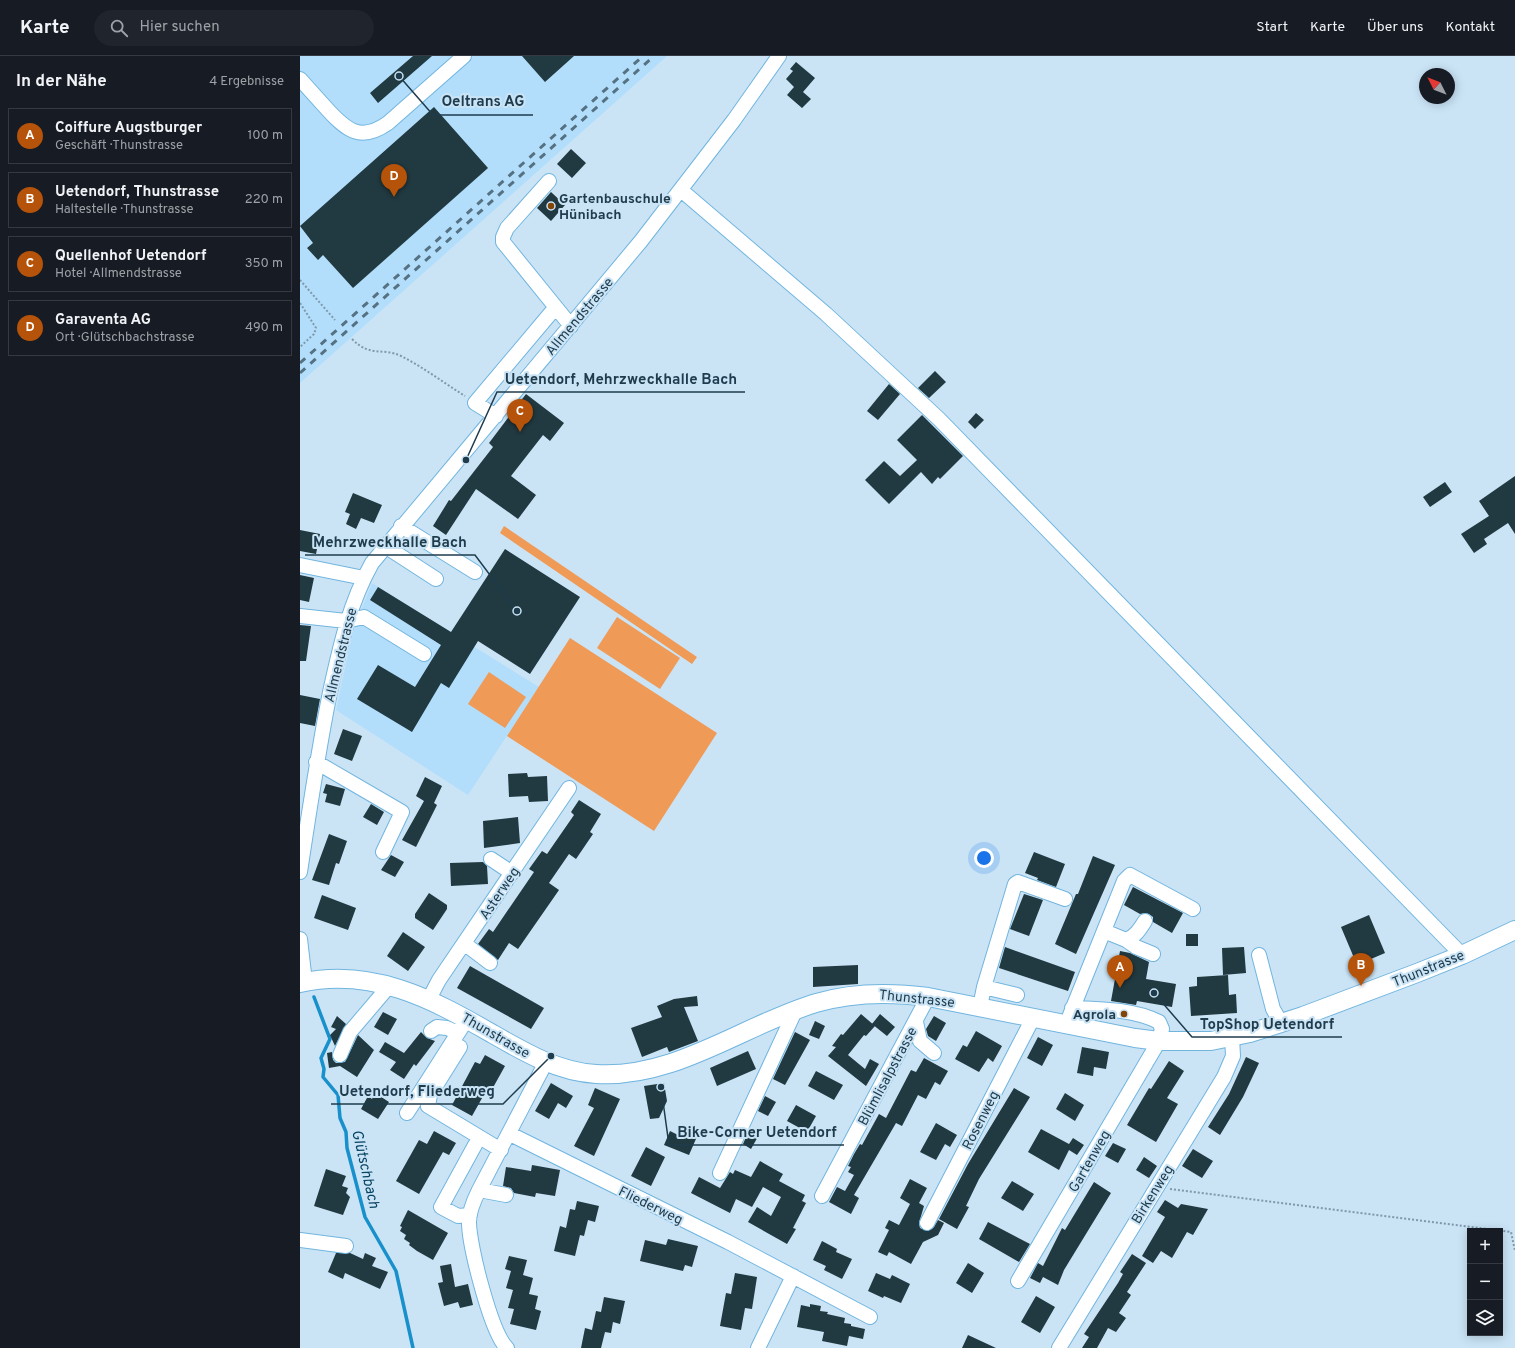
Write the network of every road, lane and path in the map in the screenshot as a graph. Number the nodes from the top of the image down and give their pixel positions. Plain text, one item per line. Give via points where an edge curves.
1 (464, 56) edge
2 (780, 56) edge
3 (300, 79) edge
4 (549, 181) dead end
5 (681, 190) junction
6 (300, 280) edge
7 (300, 303) edge
8 (555, 308) junction
9 (335, 320) dead end
10 (571, 326) junction
11 (352, 339) dead end
12 (300, 347) edge
13 (475, 403) junction
14 (496, 416) junction
15 (401, 526) junction
16 (385, 546) junction
17 (300, 565) edge
18 (475, 572) dead end
19 (364, 578) junction
20 (436, 579) dead end
21 (300, 616) edge
22 (346, 621) junction
23 (424, 654) dead end
24 (316, 762) junction
25 (569, 788) dead end
26 (383, 852) dead end
27 (491, 859) dead end
28 (300, 872) edge
29 (512, 873) junction
30 (1015, 884) junction
31 (1044, 898) dead end
32 (1065, 899) dead end
33 (1193, 909) dead end
34 (1144, 921) dead end
35 (1515, 930) edge
36 (1104, 931) junction
37 (1126, 940) junction
38 (465, 944) junction
39 (301, 947) edge
40 (1153, 954) dead end
41 (1259, 955) dead end
42 (1462, 955) junction
43 (490, 963) dead end
44 (303, 982) edge
45 (390, 985) junction
46 (984, 988) junction
47 (1017, 995) dead end
48 (928, 997) junction
49 (429, 999) junction
50 (980, 1007) junction
51 (1072, 1008) junction
52 (796, 1010) junction
53 (1033, 1018) junction
54 (916, 1022) junction
55 (1281, 1024) junction
56 (1067, 1025) junction
57 (463, 1026) junction
58 (431, 1031) dead end
59 (1232, 1037) junction
60 (1159, 1041) junction
61 (460, 1047) dead end
62 (934, 1053) dead end
63 (340, 1055) dead end
64 (546, 1062) junction
65 (407, 1113) dead end
66 (510, 1134) junction
67 (475, 1145) dead end
68 (501, 1150) junction
69 (720, 1173) dead end
70 (1156, 1188) junction
71 (479, 1190) junction
72 (506, 1195) dead end
73 (822, 1196) dead end
74 (470, 1215) junction
75 (927, 1223) dead end
76 (300, 1240) edge
77 (346, 1246) dead end
78 (1515, 1251) edge
79 (793, 1276) junction
80 (1018, 1281) dead end
81 (870, 1317) dead end
82 (507, 1348) edge
83 (758, 1348) edge
84 (1059, 1348) edge

1 - 3 street via 388,123 377,131 364,133 351,131 339,122
2 - 5 street, Allmendstrasse
4 - 8 street via 510,225 503,237 506,247
5 - 10 street, Allmendstrasse
5 - 42 street via 826,314 939,419
6 - 9 path
7 - 12 path via 316,328 314,334
8 - 10 street
8 - 13 street
10 - 14 street, Allmendstrasse
11 - 13 path via 371,352 400,356
13 - 14 street
14 - 15 street, Allmendstrasse
15 - 16 street, Allmendstrasse
15 - 18 street
16 - 19 street, Allmendstrasse
16 - 20 street
17 - 19 street
19 - 22 street, Allmendstrasse
21 - 22 street
22 - 23 street via 364,617
22 - 24 street, Allmendstrasse
24 - 26 street via 402,812
24 - 28 street, Allmendstrasse
25 - 29 street, Asterweg
27 - 29 street
29 - 38 street, Asterweg
30 - 31 street
30 - 32 street via 1018,882
30 - 46 street
33 - 36 street via 1130,875 1124,881
34 - 37 street via 1131,938
35 - 42 main road, Thunstrasse
36 - 37 street
36 - 51 street
37 - 40 street
38 - 43 street
38 - 49 street, Asterweg via 439,980
39 - 44 street
41 - 55 street via 1273,1009
42 - 55 main road, Thunstrasse
44 - 45 main road, Thunstrasse via 345,979
45 - 49 main road, Thunstrasse
45 - 63 street via 350,1032
46 - 47 street
46 - 50 street
48 - 50 main road, Thunstrasse
48 - 52 main road, Thunstrasse via 895,993 864,994 830,999
48 - 54 street, Blümlisalpstrasse
49 - 57 main road, Thunstrasse
50 - 53 main road, Thunstrasse
51 - 56 street
51 - 60 street via 1146,1016 1159,1022 1162,1029
52 - 64 main road, Thunstrasse via 687,1057 638,1073 593,1074
52 - 69 street
53 - 56 main road, Thunstrasse
53 - 75 street, Rosenweg
54 - 62 street via 920,1041
54 - 73 street, Blümlisalpstrasse
55 - 59 main road, Thunstrasse
56 - 60 main road, Thunstrasse
57 - 58 street via 437,1027
57 - 64 main road, Thunstrasse
57 - 65 street
59 - 60 main road, Thunstrasse via 1211,1041
59 - 70 street, Birkenweg via 1232,1056 1224,1077
60 - 80 street, Gartenweg
61 - 68 street via 430,1095 428,1106
64 - 66 street
66 - 68 street
66 - 79 street, Fliederweg
67 - 74 street via 441,1207 458,1216
68 - 71 street
70 - 78 path via 1511,1232
70 - 84 street, Birkenweg
71 - 72 street
71 - 74 street
74 - 82 street via 471,1240 490,1315 496,1332
76 - 77 street
79 - 81 street, Fliederweg
79 - 83 street

